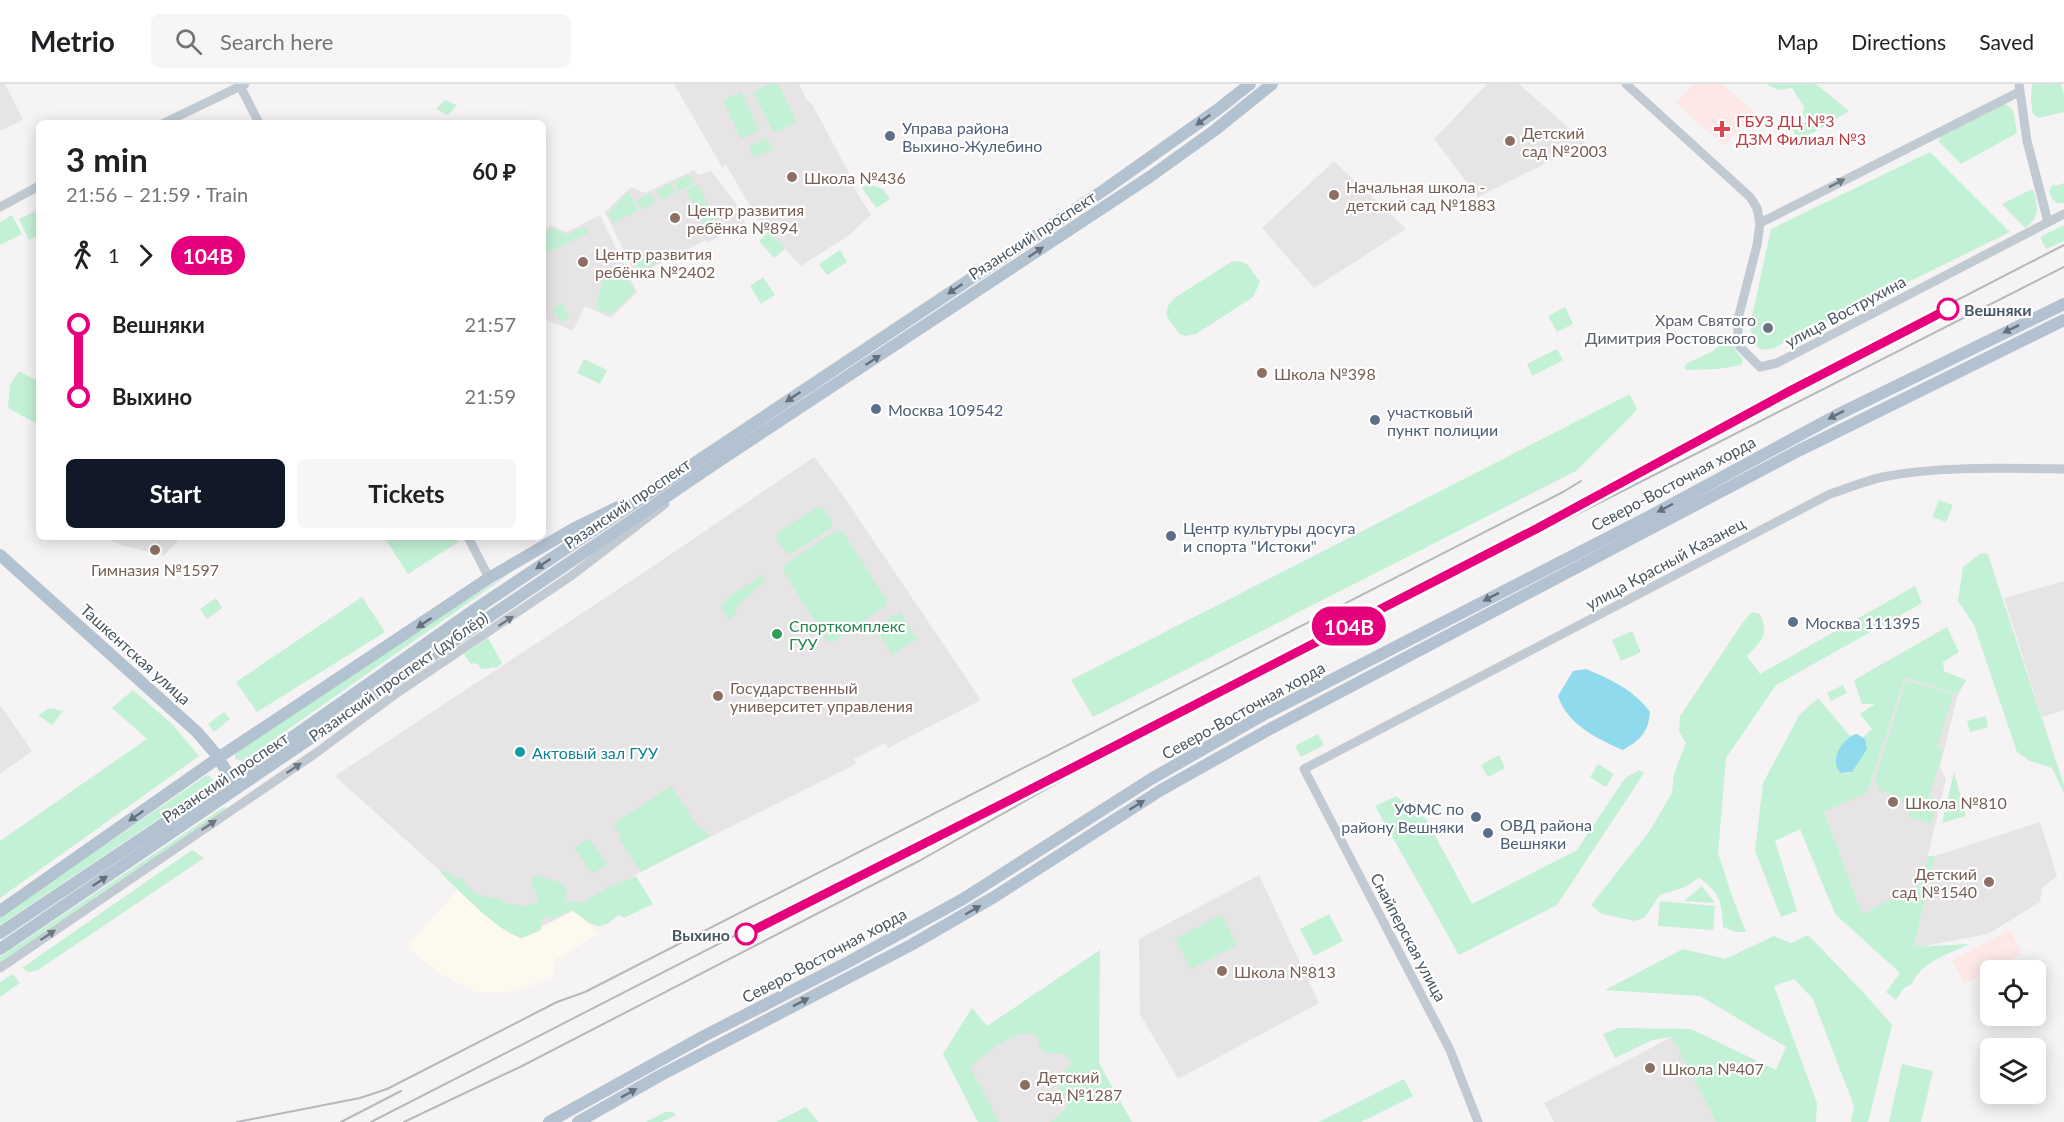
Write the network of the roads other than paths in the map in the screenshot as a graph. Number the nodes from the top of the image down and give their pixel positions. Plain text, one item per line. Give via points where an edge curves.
1 (1250, 84) edge
2 (1272, 84) edge
3 (1626, 84) edge
4 (242, 85) edge
5 (2019, 88) edge
6 (170, 120) edge
7 (258, 120) edge
8 (36, 188) edge
9 (0, 207) edge
10 (2064, 214) edge
11 (2048, 222) junction
12 (1760, 223) junction
13 (2064, 304) edge
14 (2064, 320) edge
15 (719, 461) junction
16 (2064, 471) edge
17 (662, 485) junction
18 (470, 540) edge
19 (0, 555) edge
20 (489, 578) junction
21 (218, 758) junction
22 (1304, 769) joint
23 (235, 784) junction
24 (0, 911) edge
25 (0, 933) edge
26 (0, 949) edge
27 (0, 968) edge
28 (549, 1122) edge
29 (578, 1122) edge
30 (1478, 1122) edge

1 -> 17 main road, Рязанский проспект via 1120,180
15 -> 2 main road, Рязанский проспект via 1151,176
3 - 12 street via 1750,197
4 - 6 street
4 - 7 street
5 - 11 street via 2027,141
12 -> 5 street
8 - 9 street
10 - 11 street, улица Вострухина
11 - 12 street, улица Вострухина via 1777,363 1760,367 1740,347 1738,319
13 -> 28 main road, Северо-Восточная хорда via 1837,415 1263,715 1151,779 954,904
29 -> 14 main road, Северо-Восточная хорда via 928,936 1161,790 1268,730 1798,451
15 - 23 main road, Рязанский проспект
27 -> 15 street, Рязанский проспект (дублёр) via 571,576
16 - 22 street, улица Красный Казанец via 1906,474 1830,494
17 - 20 main road, Рязанский проспект (дублёр) via 573,529
17 -> 23 main road, Рязанский проспект via 477,608
18 - 20 street
19 - 21 main road, Ташкентская улица via 176,712
20 -> 21 main road, Рязанский проспект (дублёр)
21 - 23 main road, Ташкентская улица
21 -> 24 main road, Рязанский проспект (дублёр)
22 - 30 street, Снайперская улица via 1450,1050
23 - 25 main road, Рязанский проспект
26 -> 23 main road, Рязанский проспект

